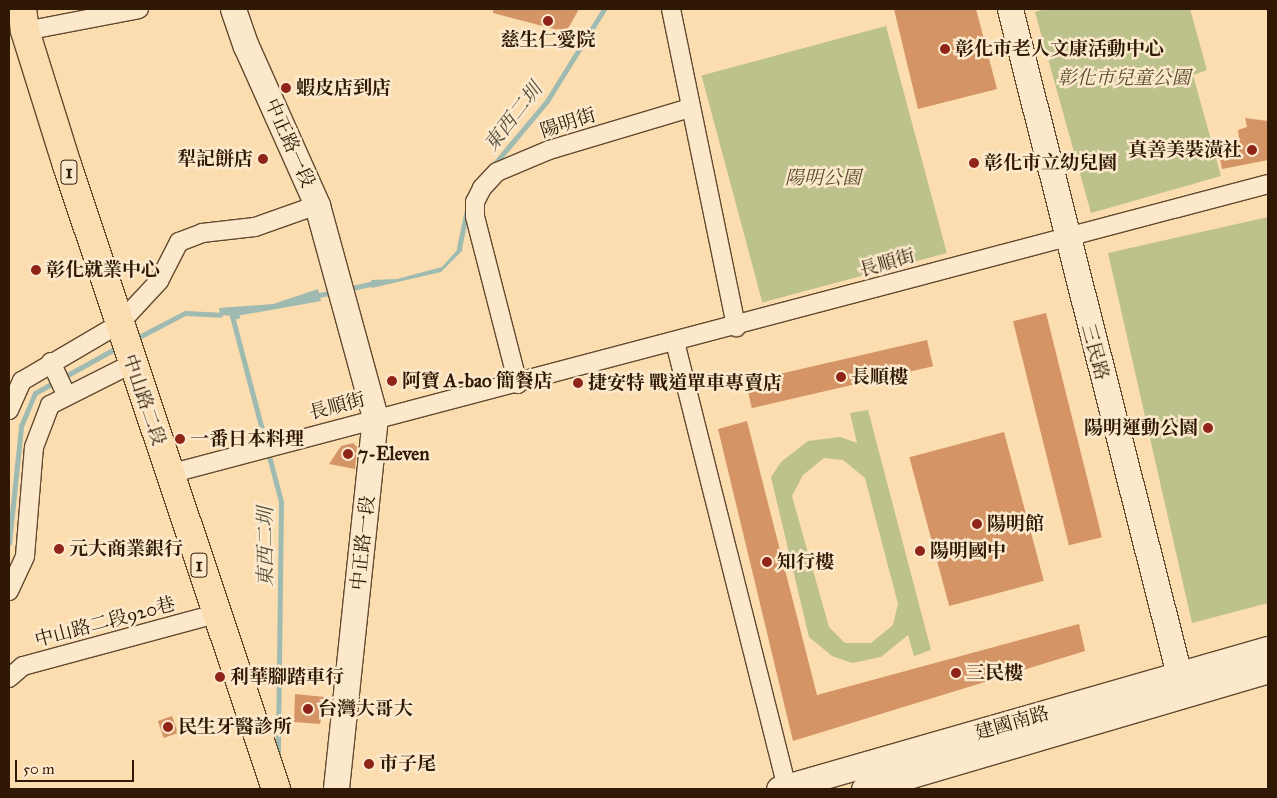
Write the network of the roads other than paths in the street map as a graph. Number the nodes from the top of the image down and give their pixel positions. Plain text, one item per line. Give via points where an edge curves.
1 (139, 9) edge
2 (234, 9) edge
3 (671, 9) edge
4 (1010, 9) edge
5 (23, 20) edge
6 (690, 108) junction
7 (1268, 184) edge
8 (317, 205) junction
9 (1065, 235) junction
10 (736, 327) junction
11 (675, 342) junction
12 (125, 344) junction
13 (51, 362) junction
14 (518, 384) junction
15 (66, 394) junction
16 (9, 410) edge
17 (375, 418) junction
18 (169, 474) junction
19 (9, 590) edge
20 (216, 614) junction
21 (1268, 649) edge
22 (1254, 667) edge
23 (9, 678) edge
24 (1182, 685) junction
25 (274, 782) edge
26 (783, 788) edge
27 (336, 789) edge
28 (864, 789) edge

1 - 5 street
2 - 8 street, 中正路一段 via 246,46
3 - 6 street
4 - 9 street, 三民路
5 - 12 main road, 中山路二段 / 1
6 - 10 street
6 - 14 street, 陽明街 via 549,150 498,172 475,202
7 - 9 street, 長順街
8 - 12 street via 255,227 202,233 179,242
8 - 17 street, 中正路一段
9 - 10 street, 長順街
9 - 24 street, 三民路
10 - 11 street, 長順街
11 - 14 street, 長順街
11 - 26 street
12 - 13 street
12 - 15 street
12 - 18 main road, 中山路二段 / 1
13 - 15 street
13 - 16 street via 22,381
14 - 17 street, 長順街
15 - 19 street via 50,405 40,424 25,556
17 - 18 street, 長順街
17 - 27 street, 中正路一段
18 - 20 main road, 中山路二段 / 1
20 - 23 street, 中山路二段920巷 via 22,666
20 - 25 main road, 中山路二段 / 1
21 - 22 street, 建國南路
22 - 24 street, 建國南路
24 - 26 street, 建國南路
24 - 28 street, 建國南路

